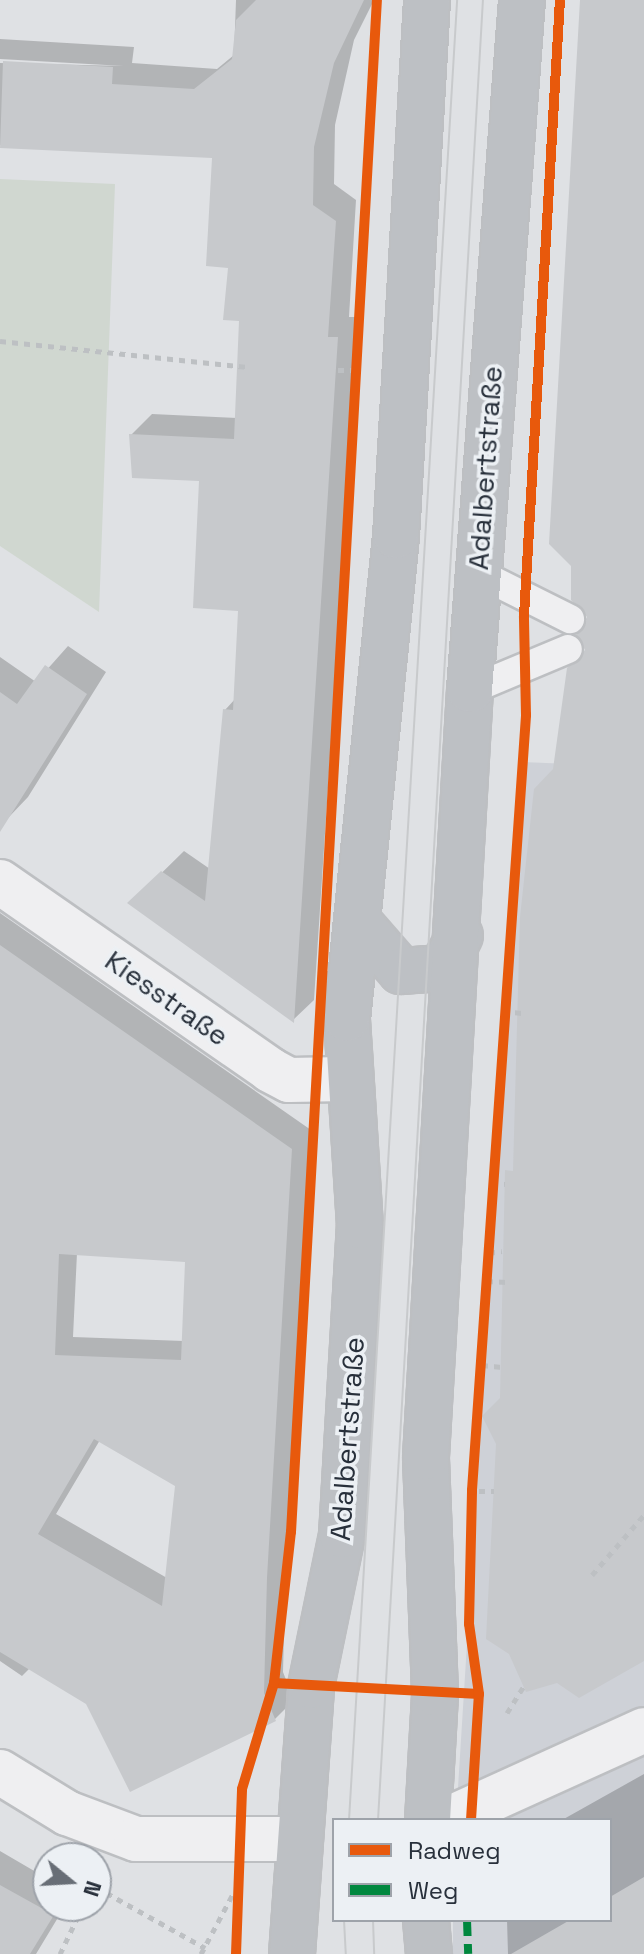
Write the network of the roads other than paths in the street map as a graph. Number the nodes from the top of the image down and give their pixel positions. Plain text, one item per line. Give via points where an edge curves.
1 (522, 0) edge
2 (428, 2) edge
3 (478, 573) junction
4 (570, 619) dead end
5 (568, 649) dead end
6 (470, 690) junction
7 (0, 882) edge
8 (359, 923) junction
9 (460, 936) junction
10 (345, 1079) junction
11 (644, 1730) edge
12 (0, 1772) edge
13 (428, 1818) edge
14 (450, 1818) edge
15 (297, 1839) junction
16 (426, 1922) edge
17 (292, 1954) edge
18 (429, 1954) edge

1 - 3 street, Adalbertstraße
2 - 8 street, Adalbertstraße via 396,536
3 - 4 lane
3 - 6 street, Adalbertstraße
5 - 6 lane
6 - 9 street, Adalbertstraße
7 - 10 street, Kiesstraße via 270,1070 289,1080
8 - 9 street via 401,971 442,968
8 - 10 street, Adalbertstraße
9 - 13 street, Adalbertstraße via 426,1457 435,1693
10 - 15 street, Adalbertstraße via 360,1226 343,1519 311,1686
11 - 14 street
12 - 15 street via 67,1813 136,1839
15 - 17 street, Adalbertstraße
16 - 18 street

